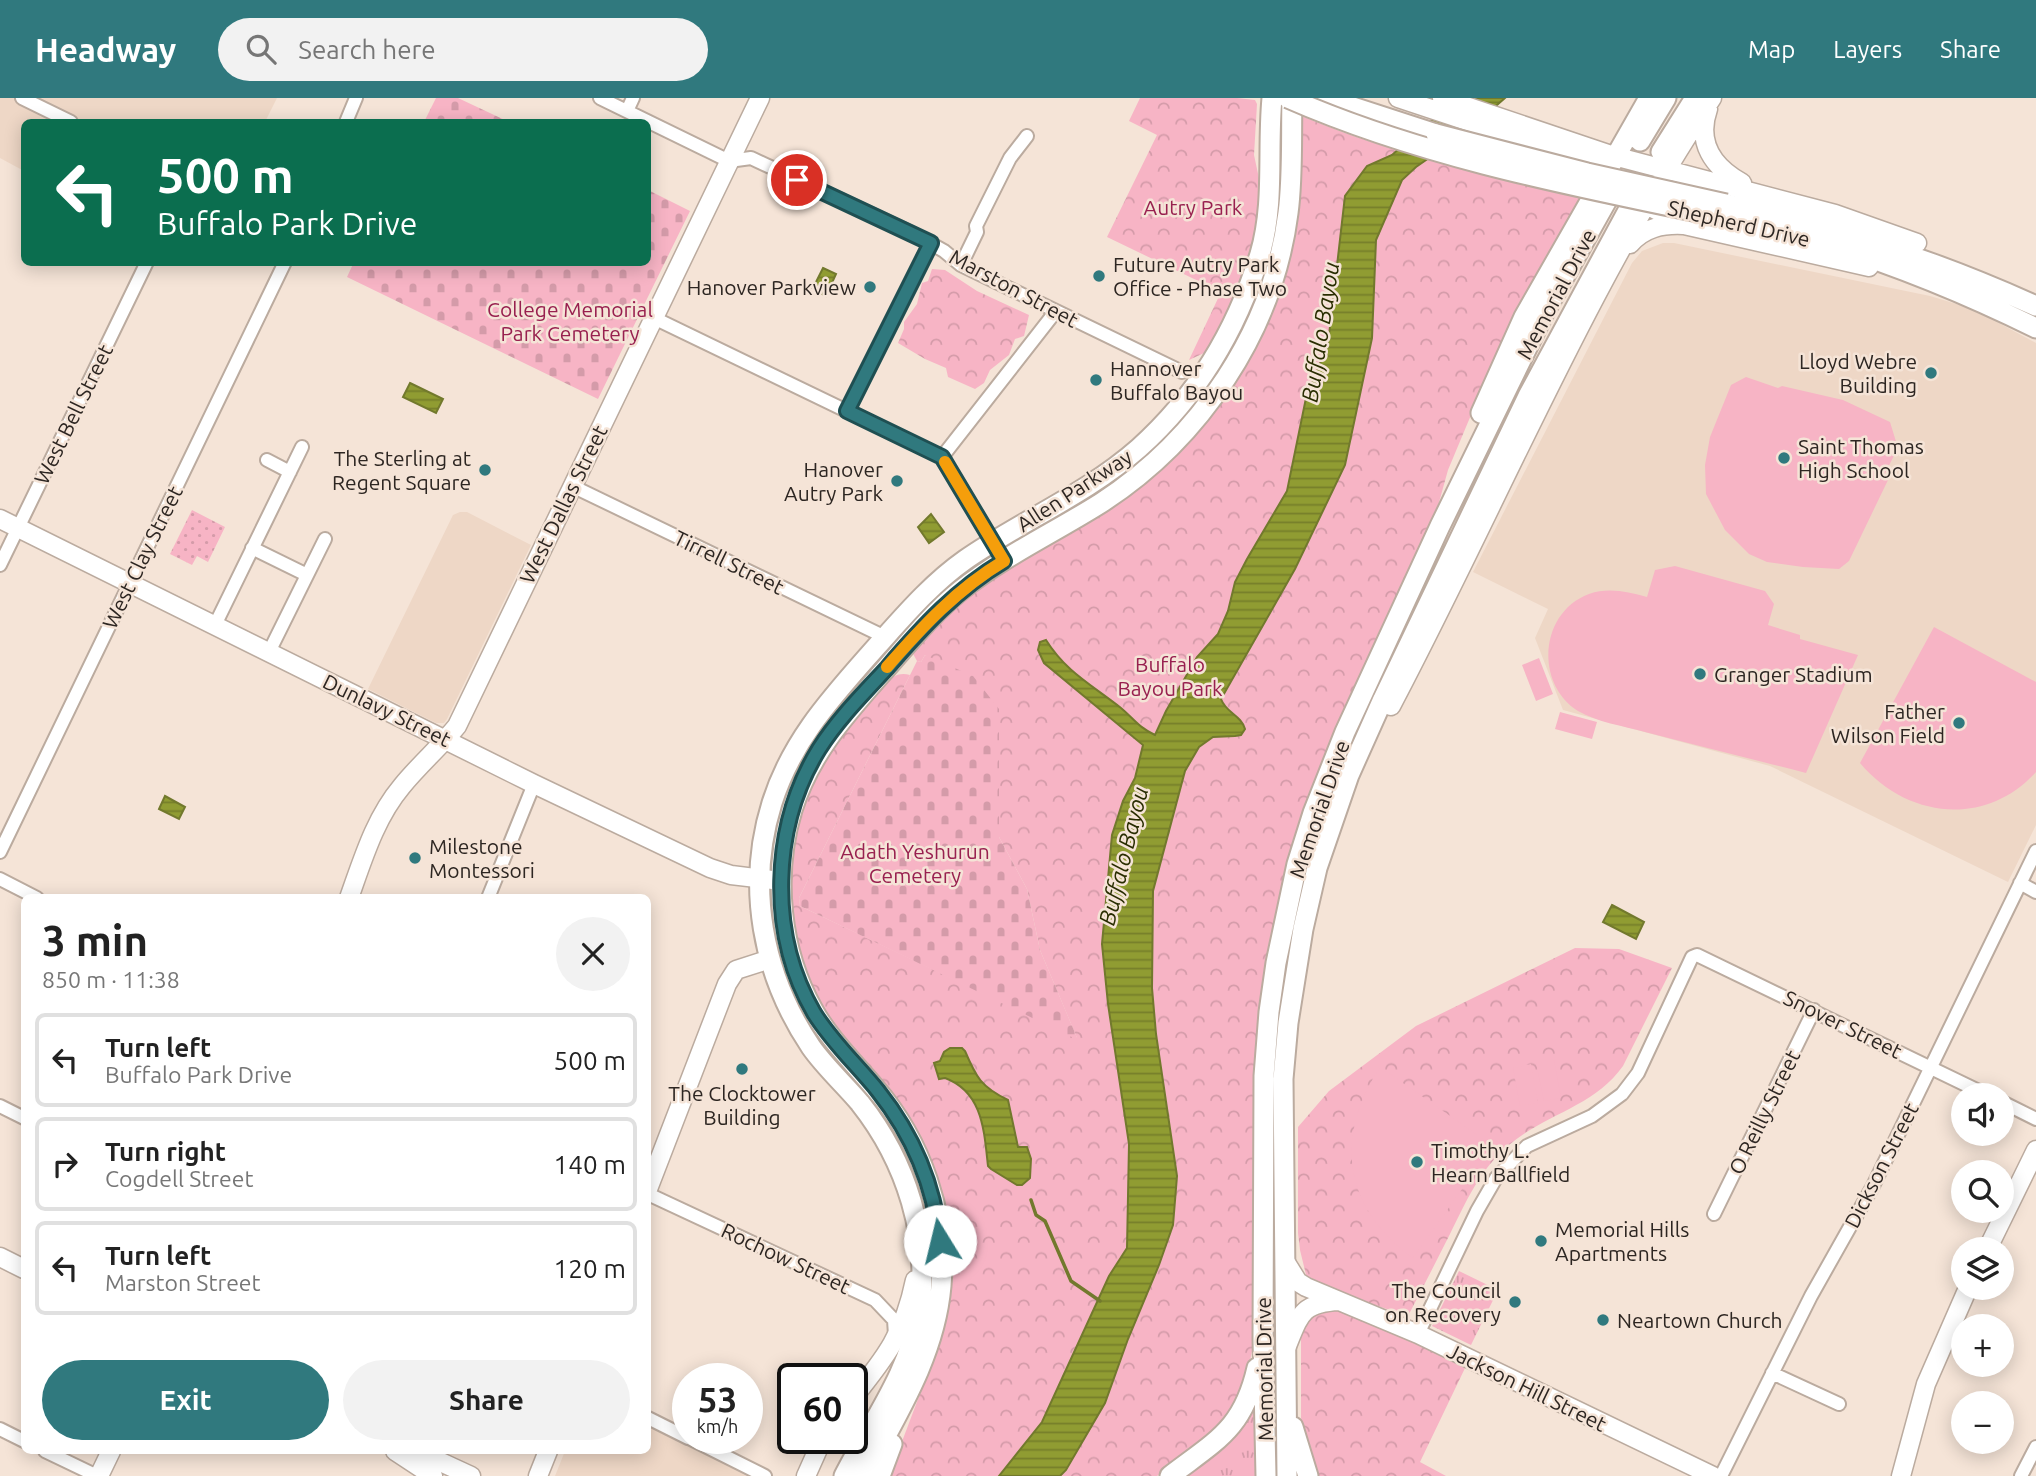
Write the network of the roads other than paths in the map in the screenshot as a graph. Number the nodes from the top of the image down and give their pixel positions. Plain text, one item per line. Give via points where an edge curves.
1 (22, 98) edge
2 (356, 98) edge
3 (600, 98) edge
4 (634, 98) edge
5 (760, 98) edge
6 (1325, 98) edge
7 (1398, 98) edge
8 (1442, 98) edge
9 (1649, 98) edge
10 (1666, 98) edge
11 (1695, 98) edge
12 (1713, 98) edge
13 (1278, 100) edge
14 (627, 111) junction
15 (65, 119) edge
16 (347, 119) edge
17 (643, 119) edge
18 (651, 123) edge
19 (1027, 136) dead end
20 (1640, 141) tunnel mouth
21 (1434, 142) junction
22 (1561, 145) junction
23 (729, 161) junction
24 (1664, 161) junction
25 (1636, 163) junction
26 (1610, 164) junction
27 (1764, 194) junction
28 (1607, 200) tunnel mouth
29 (1639, 205) junction
30 (1684, 225) junction
31 (931, 243) junction
32 (1917, 243) joint
33 (1616, 260) junction
34 (961, 265) junction
35 (145, 266) edge
36 (283, 266) edge
37 (1869, 267) joint
38 (1940, 276) junction
39 (2034, 306) edge
40 (1056, 311) junction
41 (2012, 316) junction
42 (654, 318) junction
43 (2036, 328) edge
44 (1207, 369) junction
45 (1182, 372) junction
46 (1178, 408) junction
47 (847, 411) junction
48 (302, 447) dead end
49 (942, 457) junction
50 (267, 460) dead end
51 (290, 472) junction
52 (572, 486) junction
53 (0, 519) edge
54 (1440, 526) junction
55 (18, 528) junction
56 (325, 539) dead end
57 (993, 543) junction
58 (253, 548) junction
59 (1004, 561) junction
60 (0, 565) edge
61 (307, 575) junction
62 (130, 582) junction
63 (215, 625) junction
64 (885, 637) junction
65 (269, 652) junction
66 (1391, 706) joint
67 (836, 724) junction
68 (446, 740) junction
69 (534, 784) junction
70 (1341, 797) junction
71 (2036, 851) edge
72 (0, 852) edge
73 (0, 879) edge
74 (758, 880) junction
75 (781, 881) junction
76 (2020, 883) junction
77 (2036, 892) edge
78 (29, 894) edge
79 (350, 894) edge
80 (490, 894) edge
81 (770, 959) junction
82 (1814, 1010) junction
83 (1931, 1066) junction
84 (859, 1069) junction
85 (841, 1083) junction
86 (1964, 1083) edge
87 (0, 1106) edge
88 (2014, 1108) edge
89 (21, 1116) edge
90 (2036, 1119) edge
91 (2036, 1150) edge
92 (651, 1184) edge
93 (651, 1193) edge
94 (1714, 1214) dead end
95 (1993, 1237) edge
96 (920, 1253) junction
97 (0, 1257) edge
98 (1285, 1261) junction
99 (21, 1268) edge
100 (1963, 1300) edge
101 (1339, 1301) junction
102 (1418, 1334) junction
103 (1263, 1339) junction
104 (893, 1345) junction
105 (1287, 1346) junction
106 (927, 1351) junction
107 (1772, 1373) junction
108 (868, 1378) edge
109 (1286, 1404) junction
110 (1839, 1404) dead end
111 (651, 1420) edge
112 (0, 1429) edge
113 (672, 1430) edge
114 (21, 1440) edge
115 (2036, 1447) edge
116 (52, 1454) edge
117 (110, 1454) edge
118 (400, 1454) edge
119 (420, 1454) edge
120 (547, 1454) edge
121 (720, 1454) edge
122 (816, 1454) edge
123 (103, 1475) edge
124 (433, 1476) edge
125 (471, 1476) edge
126 (538, 1476) edge
127 (765, 1476) edge
128 (806, 1476) edge
129 (844, 1476) edge
130 (864, 1476) edge
131 (880, 1476) edge
132 (1170, 1476) edge
133 (1266, 1476) edge
134 (1287, 1476) edge
135 (1308, 1476) edge
136 (1713, 1476) edge
137 (1721, 1476) edge
138 (1901, 1476) edge
139 (2021, 1476) edge

1 - 15 street
2 - 16 street
3 - 14 street
4 - 14 street
5 - 23 street, West Dallas Street
6 - 21 main road
7 - 22 street
8 - 22 street
9 - 26 main road
10 - 20 main road
11 - 24 main road
12 - 24 street
12 - 27 street via 1704,134 1714,162 1725,174
13 - 21 main road, bridge
13 - 44 main road, Allen Parkway via 1263,243 1240,308
13 - 59 main road, Allen Parkway via 1289,208 1269,291 1227,377 1176,441 1127,485
14 - 17 street
18 - 23 street
19 - 34 street via 1010,158
21 - 38 main road, Shepherd Drive, bridge via 1587,173 1722,210 1833,231
22 - 26 street
23 - 31 street, Marston Street via 751,158
23 - 42 street, West Dallas Street
24 - 25 street
24 - 27 street
24 - 29 street
25 - 26 street
25 - 29 street via 1647,179 1648,190
26 - 29 street
26 - 54 main road via 1502,363 1446,498
27 - 32 street
28 - 54 main road, Memorial Drive via 1544,313
29 - 30 street
29 - 33 street
29 - 70 main road, Memorial Drive via 1528,396 1382,699
30 - 33 street via 1648,230
30 - 37 street
31 - 34 street, Marston Street
31 - 47 street
32 - 38 main road
33 - 66 street
34 - 40 street, Marston Street
35 - 55 street, West Bell Street
36 - 62 street, West Clay Street
37 - 38 main road
38 - 39 main road, Shepherd Drive
38 - 41 main road, Shepherd Drive
39 - 41 main road
40 - 45 street, Marston Street
40 - 49 street
41 - 43 main road, Shepherd Drive
42 - 47 street
42 - 52 street, West Dallas Street
44 - 45 street
44 - 46 main road, Allen Parkway
45 - 46 street via 1184,388
46 - 57 main road, Allen Parkway via 1112,469
47 - 49 street
48 - 51 street
49 - 57 street
50 - 51 street
51 - 58 street
52 - 64 street, Tirrell Street
52 - 68 street, West Dallas Street via 457,726
53 - 55 street, Dunlavy Street
54 - 103 main road, Memorial Drive via 1328,773 1284,918 1264,1076
55 - 60 street, West Bell Street
55 - 62 street, Dunlavy Street
56 - 61 street
57 - 59 street
57 - 64 main road, Allen Parkway via 924,594
58 - 61 street
58 - 63 street
59 - 67 main road, Allen Parkway via 938,610
61 - 65 street
62 - 63 street, Dunlavy Street
62 - 72 street, West Clay Street
63 - 65 street, Dunlavy Street
64 - 67 main road via 883,655 856,685
64 - 74 main road, Allen Parkway via 820,711 785,767 764,832
65 - 68 street, Dunlavy Street
66 - 70 main road
67 - 75 main road, Allen Parkway via 804,778 792,809
68 - 69 street, Dunlavy Street
68 - 79 street, West Dallas Street via 387,806
69 - 74 street, Dunlavy Street via 710,868
69 - 80 street
70 - 98 main road, Memorial Drive via 1306,917 1288,1023 1283,1079
71 - 76 street, Dickson Street
73 - 78 street
74 - 75 street, Dunlavy Street
74 - 81 main road, Allen Parkway via 762,933
75 - 84 main road, Allen Parkway via 785,928 800,981 819,1020
76 - 77 street
76 - 83 street, Dickson Street
81 - 85 main road, Allen Parkway via 795,1020
81 - 92 street via 736,970 727,984
82 - 83 street, Snover Street
82 - 94 street, O Reilly Street
82 - 102 street, Snover Street via 1697,955 1692,957 1638,1073 1622,1094 1592,1116 1527,1146 1496,1178
83 - 86 street, Snover Street
83 - 107 street, Dickson Street via 1873,1186
84 - 85 main road
84 - 106 main road, Allen Parkway via 913,1144 933,1196 941,1286
85 - 96 main road, Allen Parkway via 877,1126 902,1175
87 - 89 street
88 - 90 street
91 - 95 street
93 - 104 street, Rochow Street via 875,1300 895,1325
96 - 104 street via 907,1314
96 - 129 main road, Allen Parkway via 922,1285 914,1336 901,1372
97 - 99 street
98 - 101 street, Jackson Hill Street via 1298,1282
98 - 105 main road, Memorial Drive
100 - 138 street via 1926,1384
101 - 102 street, Jackson Hill Street
101 - 105 street via 1307,1308
102 - 136 street, Jackson Hill Street
103 - 132 main road via 1253,1385 1240,1415 1224,1434
103 - 133 main road, Memorial Drive
104 - 108 street
105 - 109 main road, Memorial Drive
106 - 130 main road, Allen Parkway
106 - 131 main road
107 - 110 street
107 - 137 street, Dickson Street
109 - 134 main road, Memorial Drive
109 - 135 main road
111 - 113 street
112 - 114 street
115 - 139 street
116 - 123 street
117 - 123 street
118 - 124 street
119 - 125 street
120 - 126 street
121 - 127 street
122 - 128 street

